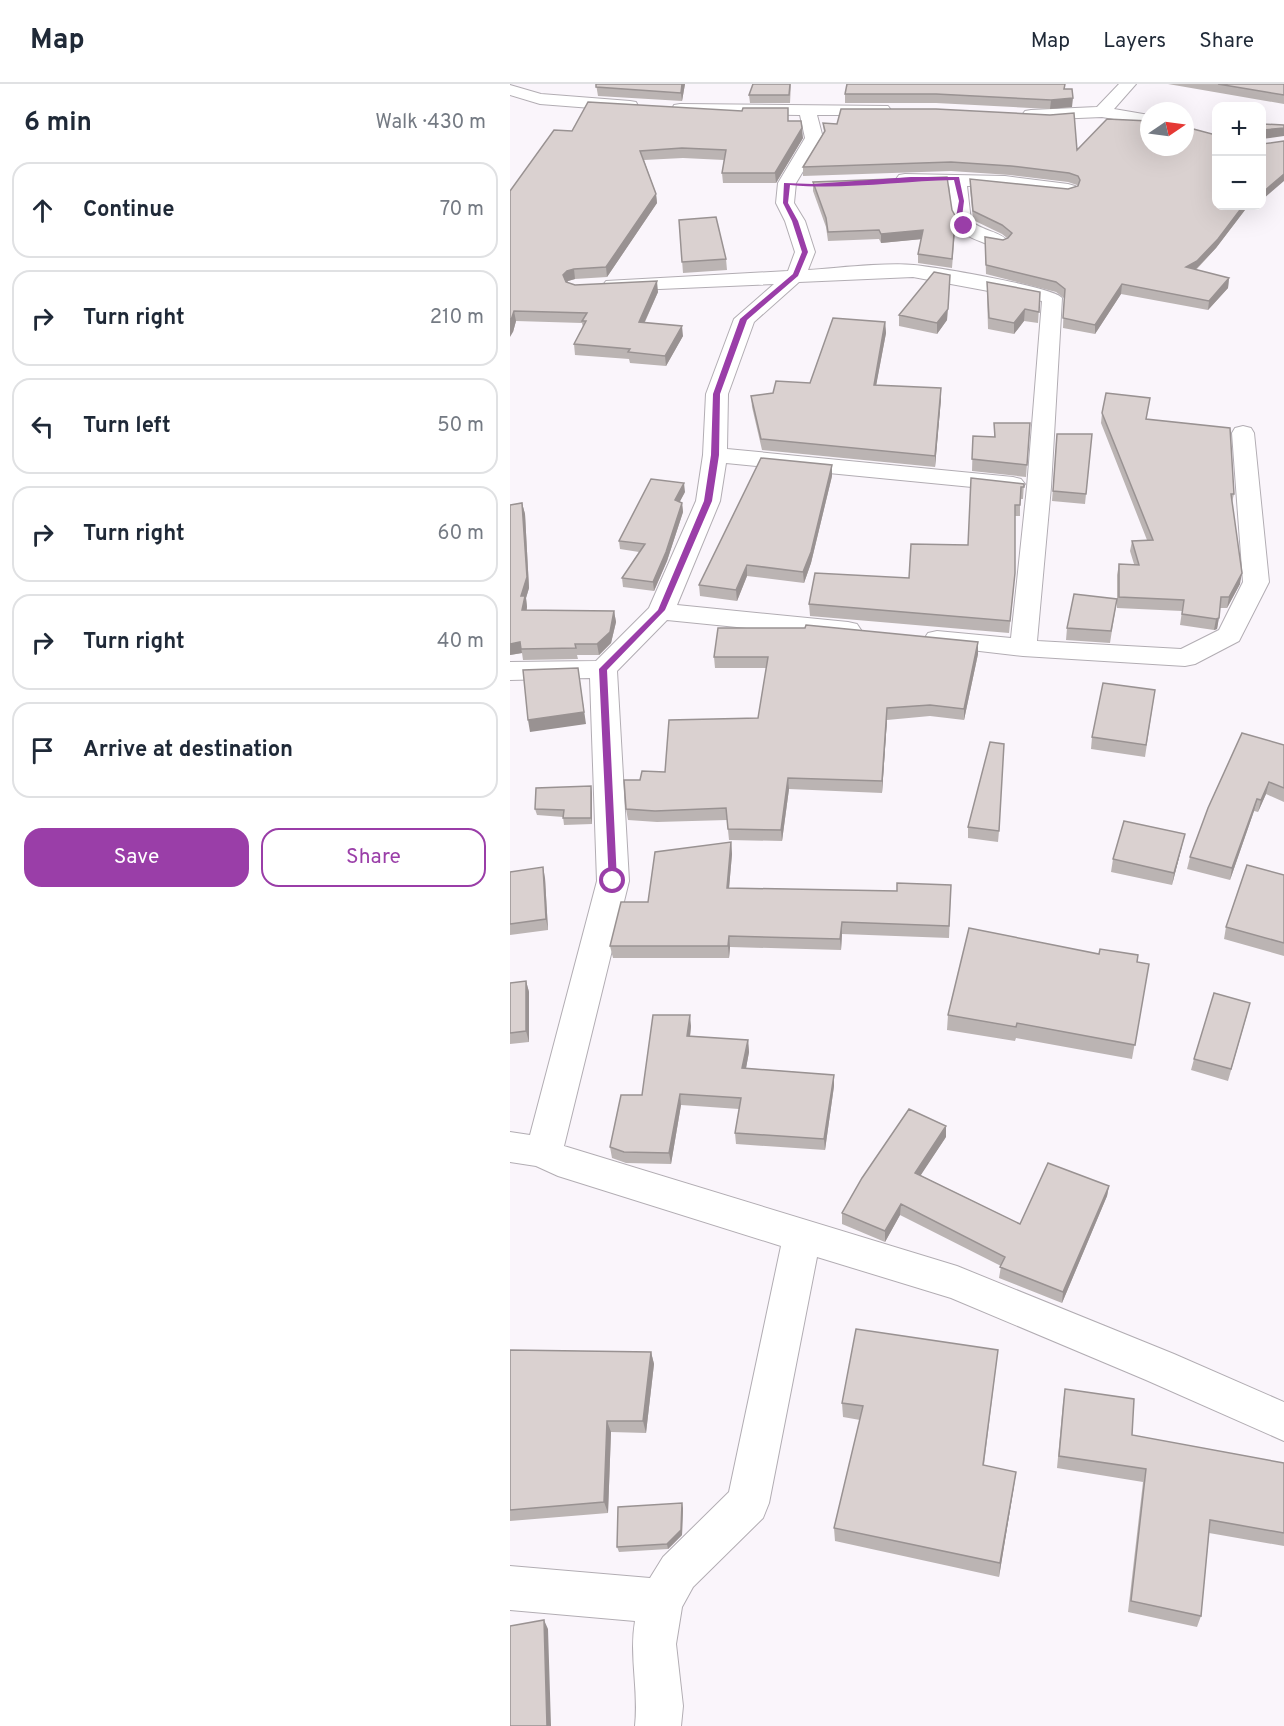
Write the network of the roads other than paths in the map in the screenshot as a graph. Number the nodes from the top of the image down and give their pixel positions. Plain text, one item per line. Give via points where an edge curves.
1 (1128, 84) edge
2 (510, 90) edge
3 (646, 107) edge
4 (668, 108) edge
5 (807, 110) junction
6 (900, 110) edge
7 (1102, 112) junction
8 (1015, 114) edge
9 (1140, 118) edge
10 (957, 179) junction
11 (887, 180) edge
12 (1068, 190) edge
13 (999, 242) edge
14 (796, 275) junction
15 (588, 286) edge
16 (1244, 433) dead end
17 (715, 455) junction
18 (1039, 487) junction
19 (661, 610) junction
20 (871, 632) edge
21 (918, 637) edge
22 (1023, 648) junction
23 (603, 669) junction
24 (510, 671) edge
25 (527, 1150) edge
26 (802, 1236) junction
27 (1284, 1422) edge
28 (510, 1588) edge
29 (661, 1601) junction
30 (658, 1726) edge

1 - 7 street
2 - 3 street via 540,99
4 - 5 street
5 - 6 street
5 - 14 street via 814,138 786,203 805,252
7 - 8 street
7 - 9 street
10 - 11 street
10 - 12 street
10 - 13 street via 962,201 959,217 964,226
14 - 15 street
14 - 17 street via 744,319 717,394
14 - 18 street via 914,271 1052,298
16 - 22 street via 1256,582 1230,635 1185,658
17 - 18 street
17 - 19 street via 708,501
18 - 22 street
19 - 20 street
19 - 23 street
21 - 22 street
23 - 24 street
23 - 25 street via 613,881
25 - 26 street
26 - 27 street via 957,1283
26 - 29 street via 748,1503 678,1572
28 - 29 street
29 - 30 street via 654,1644

